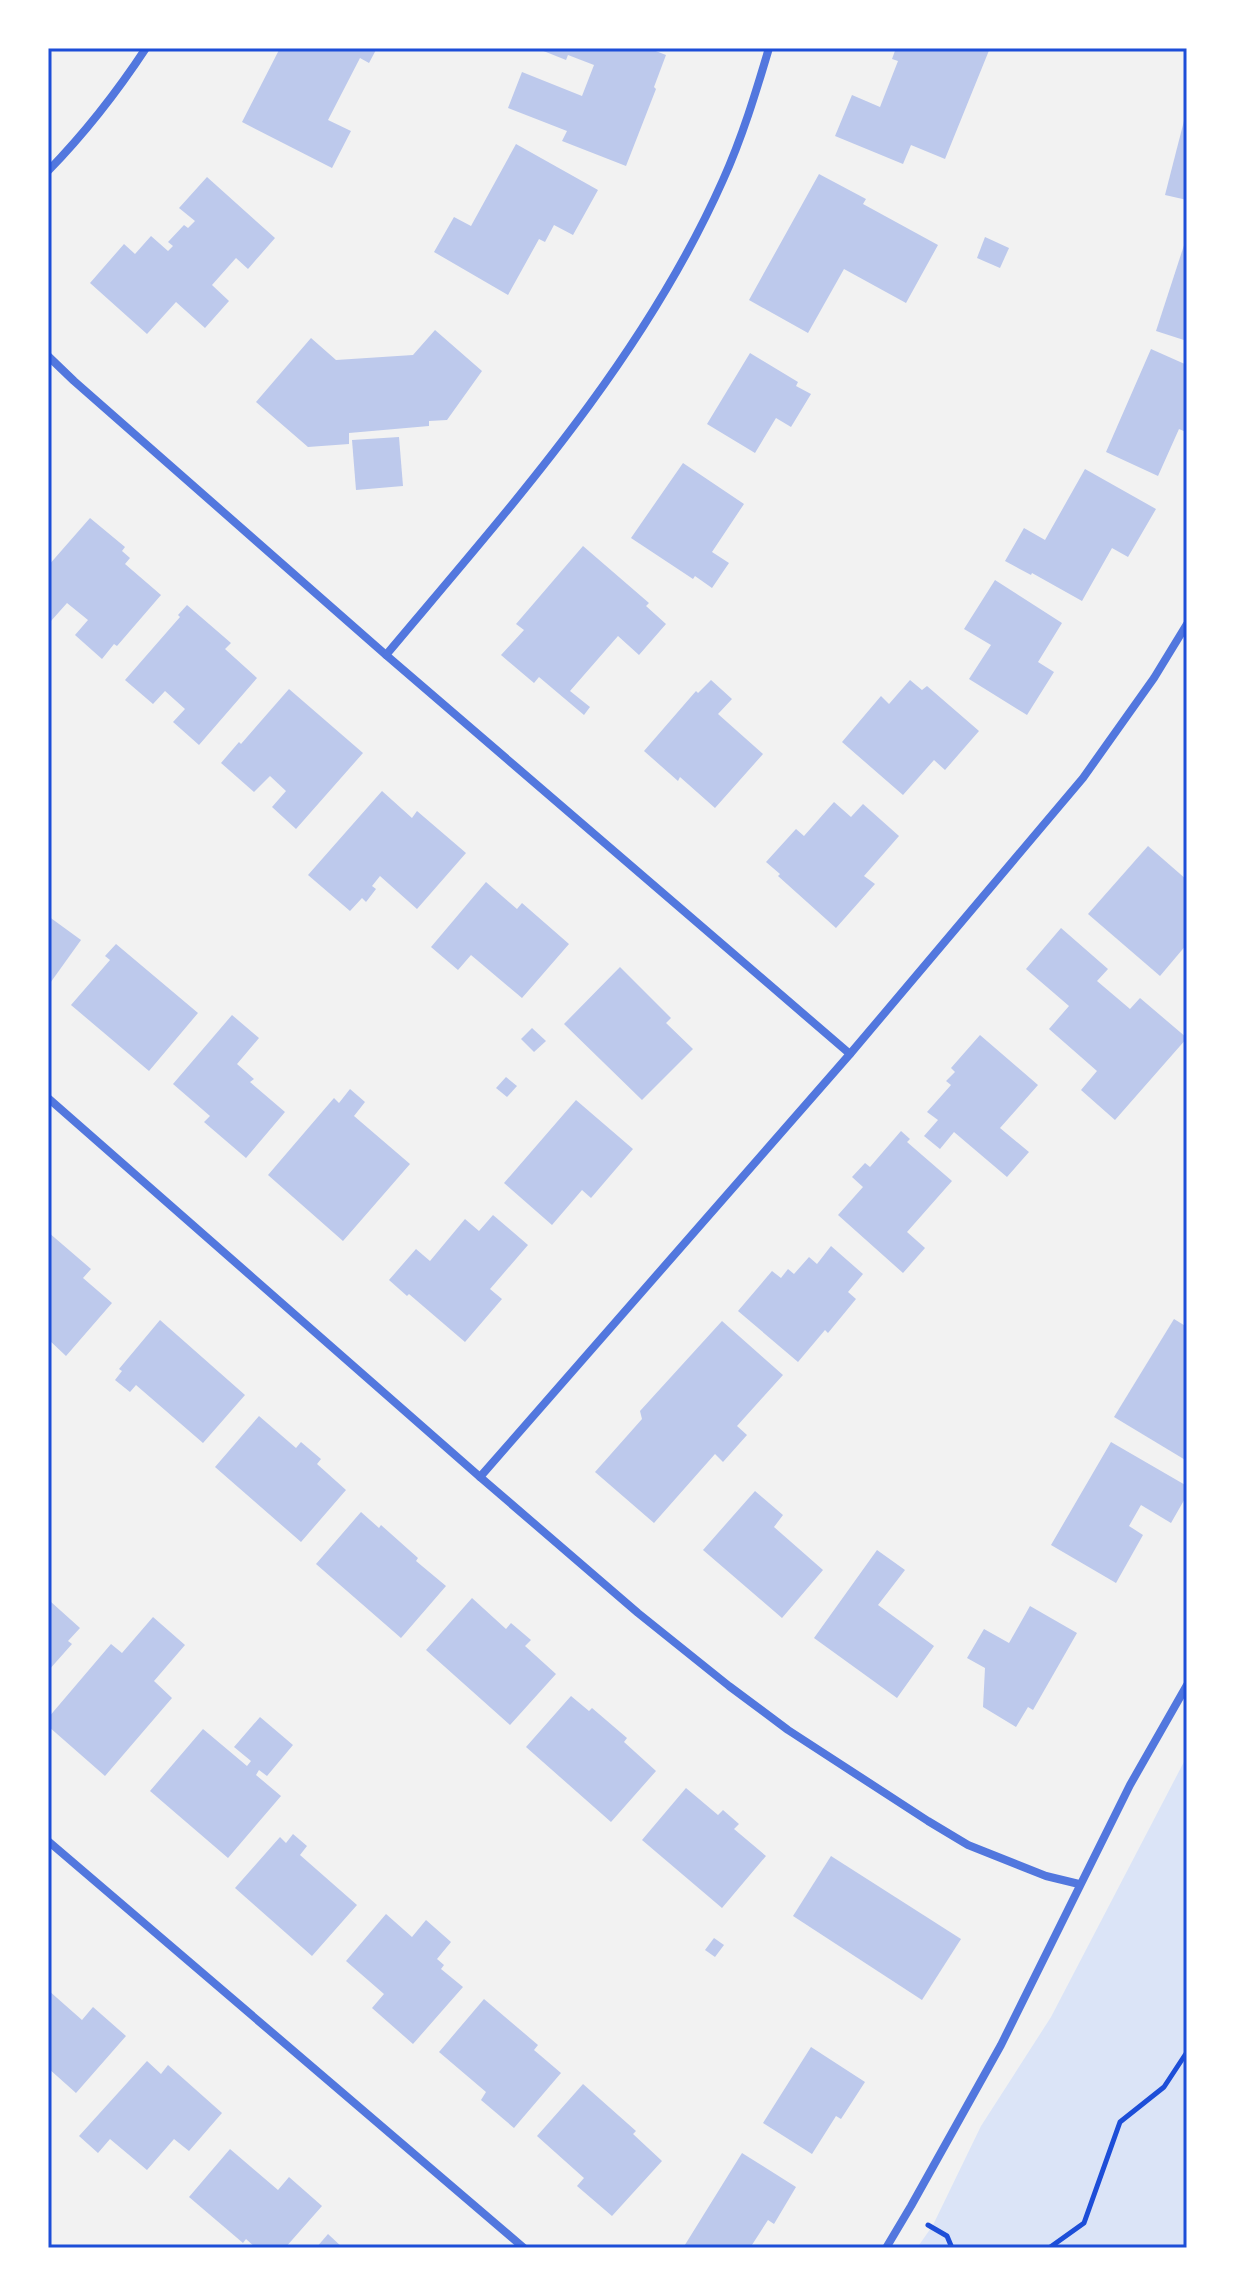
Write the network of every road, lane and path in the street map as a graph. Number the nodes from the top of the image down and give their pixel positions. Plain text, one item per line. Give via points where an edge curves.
1 (146, 48) edge
2 (769, 48) edge
3 (48, 171) edge
4 (48, 356) edge
5 (1187, 624) edge
6 (386, 655) junction
7 (850, 1054) junction
8 (48, 1098) edge
9 (480, 1477) junction
10 (1187, 1685) edge
11 (48, 1841) edge
12 (1079, 1884) junction
13 (1187, 2052) edge
14 (907, 2213) junction
15 (524, 2248) edge
16 (886, 2248) edge
17 (952, 2248) edge
18 (1049, 2248) edge

1 - 3 street
2 - 6 street via 725,176 654,310 530,483
4 - 6 street
5 - 7 street via 1083,778
6 - 7 street
7 - 9 street
8 - 9 street
9 - 12 street via 638,1613 788,1730 968,1845
10 - 12 street
11 - 15 street
12 - 14 street via 1001,2045
13 - 18 path via 1164,2087 1120,2122 1084,2223
14 - 16 street
14 - 17 path via 947,2236

